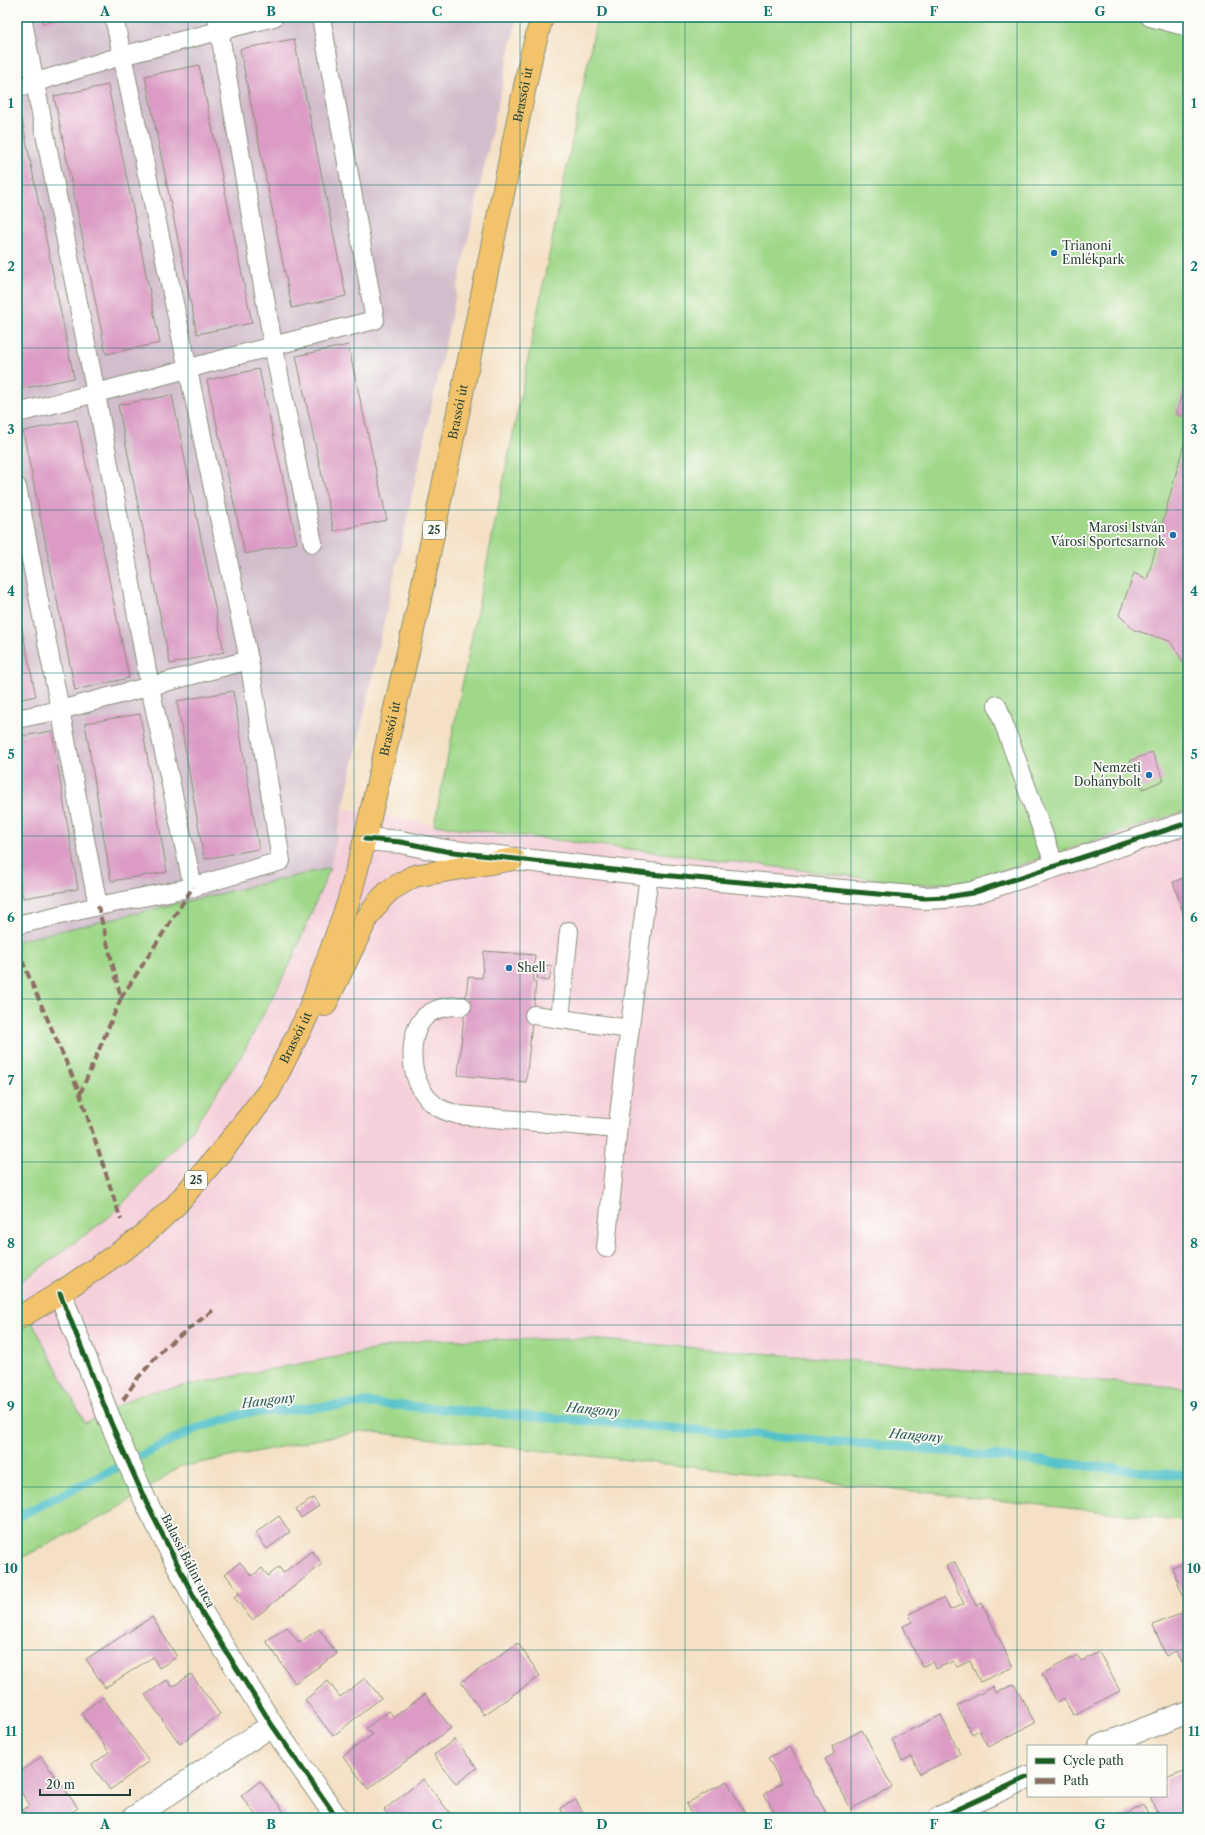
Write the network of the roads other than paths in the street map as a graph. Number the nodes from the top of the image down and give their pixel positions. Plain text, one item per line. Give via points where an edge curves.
1 (22, 17) edge
2 (114, 17) edge
3 (274, 17) edge
4 (321, 17) edge
5 (542, 17) edge
6 (1150, 17) edge
7 (218, 23) edge
8 (1188, 27) edge
9 (121, 56) junction
10 (35, 82) junction
11 (17, 88) edge
12 (273, 345) junction
13 (189, 370) junction
14 (96, 394) junction
15 (17, 414) edge
16 (17, 487) edge
17 (313, 543) dead end
18 (249, 660) junction
19 (150, 687) junction
20 (997, 705) dead end
21 (60, 710) junction
22 (17, 719) edge
23 (1188, 823) edge
24 (365, 840) junction
25 (514, 859) junction
26 (1055, 866) junction
27 (649, 874) junction
28 (193, 887) junction
29 (98, 906) junction
30 (17, 925) edge
31 (569, 931) dead end
32 (462, 1006) dead end
33 (534, 1015) dead end
34 (560, 1019) junction
35 (630, 1029) junction
36 (297, 1035) junction
37 (617, 1129) junction
38 (606, 1248) dead end
39 (60, 1292) junction
40 (17, 1319) edge
41 (1188, 1712) edge
42 (272, 1725) junction
43 (1103, 1745) edge
44 (1027, 1777) edge
45 (133, 1818) edge
46 (337, 1818) edge
47 (939, 1818) edge

1 - 10 lane
2 - 9 lane
3 - 7 lane
4 - 12 lane via 375,320
5 - 24 main road, Brassói út / 25 via 531,57 418,608
6 - 8 lane
7 - 9 lane
7 - 12 lane
9 - 10 lane
9 - 13 lane
10 - 11 lane
10 - 14 lane
12 - 13 lane
12 - 17 lane
13 - 14 lane
13 - 18 lane
14 - 15 lane
14 - 19 lane
16 - 21 lane
18 - 19 lane
18 - 28 lane via 281,861
19 - 21 lane
19 - 28 lane
20 - 26 lane
21 - 22 lane
21 - 29 lane
23 - 26 street
24 - 25 street via 401,842 445,851
24 - 36 main road, Brassói út / 25 via 348,903 325,969
25 - 27 street
25 - 36 main road via 414,876 390,890 364,924 327,1002
26 - 27 street via 972,893 924,898
27 - 35 lane
28 - 29 lane
29 - 30 lane
31 - 34 lane
32 - 37 lane via 436,1010 421,1021 415,1034 415,1074 421,1090 438,1107 459,1115
33 - 34 lane
34 - 35 lane
35 - 37 lane
36 - 39 main road, Brassói út / 25 via 270,1090 231,1141 176,1205 139,1239
37 - 38 lane
39 - 40 main road, Brassói út / 25
39 - 42 street, Balassi Bálint utca via 111,1423 146,1502 201,1610
41 - 43 street
42 - 45 street
42 - 46 street, Balassi Bálint utca
44 - 47 street

